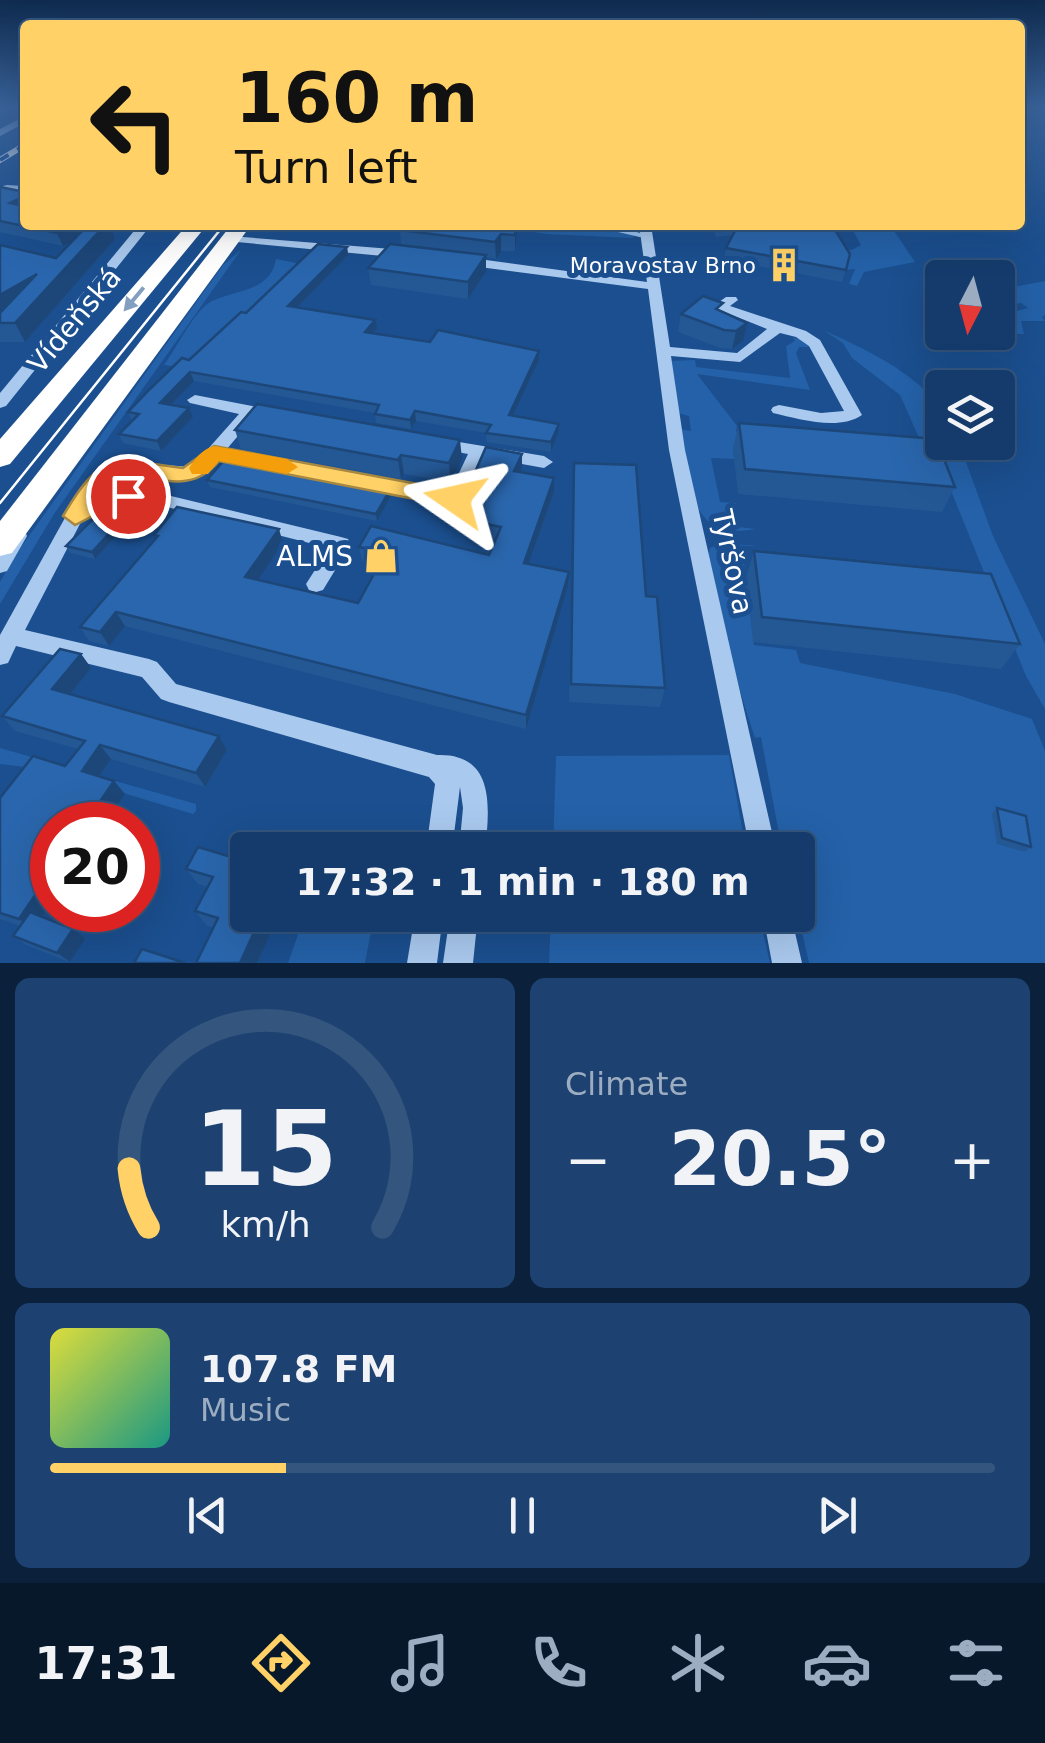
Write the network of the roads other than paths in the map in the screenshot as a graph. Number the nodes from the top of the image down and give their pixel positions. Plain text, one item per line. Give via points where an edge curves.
1 (141, 230) edge
2 (193, 230) edge
3 (645, 230) edge
4 (236, 232) edge
5 (413, 255) edge
6 (452, 260) edge
7 (651, 286) junction
8 (730, 300) dead end
9 (777, 328) junction
10 (662, 351) junction
11 (195, 400) dead end
12 (0, 404) edge
13 (250, 410) junction
14 (779, 410) dead end
15 (288, 417) edge
16 (421, 440) edge
17 (478, 451) junction
18 (214, 453) junction
19 (0, 457) edge
20 (65, 459) junction
21 (544, 462) dead end
22 (75, 516) junction
23 (0, 544) edge
24 (0, 566) edge
25 (316, 584) dead end
26 (5, 646) edge
27 (437, 767) junction
28 (441, 832) edge
29 (474, 832) edge
30 (759, 832) edge
31 (427, 932) edge
32 (462, 932) edge
33 (781, 932) edge
34 (422, 963) edge
35 (458, 963) edge
36 (788, 963) edge

1 - 12 street
2 -> 19 highway, Vídeňská
3 - 7 street, Tyršova
4 - 5 street
4 - 20 highway
6 - 7 street
7 - 10 street, Tyršova
8 - 9 street via 719,307
9 - 10 street via 740,358
9 - 14 street via 814,343 854,415 821,418
10 - 30 street, Tyršova via 700,566
11 - 13 street
13 - 15 street
13 - 18 street
16 - 17 street
17 - 18 street via 455,499
17 - 21 street
18 - 22 street via 197,472 183,476 120,468 101,476
20 - 23 highway
20 - 24 street
22 - 25 street via 128,496 341,544
22 - 26 street
26 - 27 street via 149,669 170,692
27 - 28 street via 448,782
27 - 29 street via 463,770 477,792
31 - 34 street
32 - 35 street
33 - 36 street

